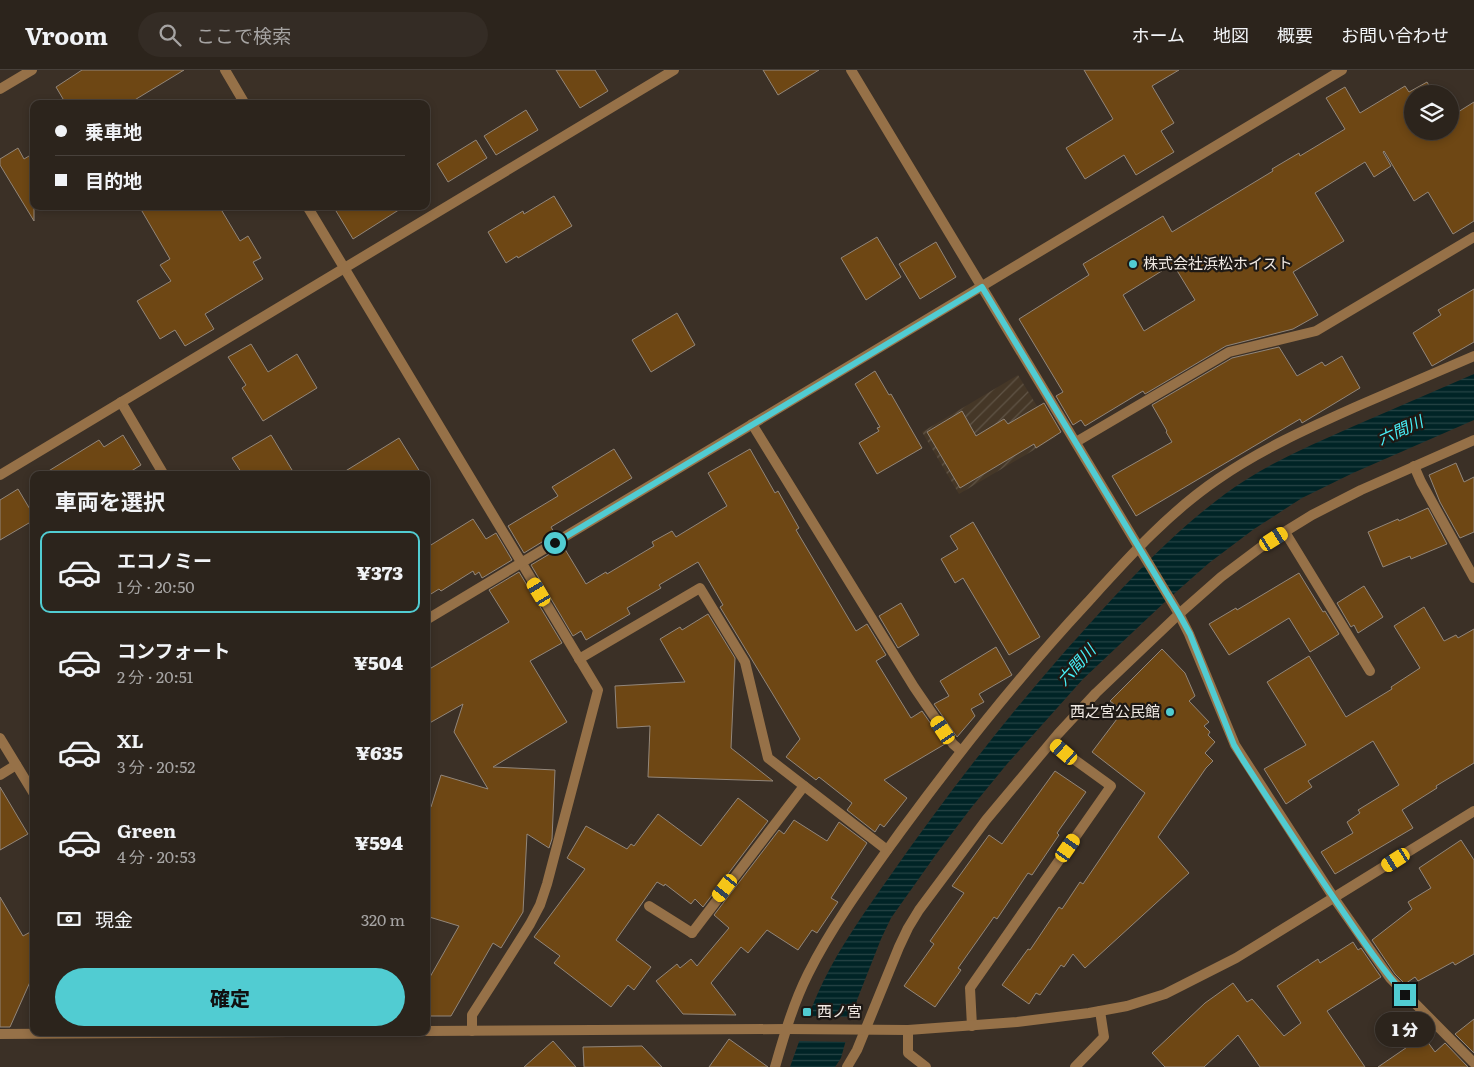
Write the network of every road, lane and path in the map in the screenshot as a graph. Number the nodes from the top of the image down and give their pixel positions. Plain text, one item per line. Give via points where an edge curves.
1 (32, 70) edge
2 (225, 70) edge
3 (674, 70) edge
4 (852, 70) edge
5 (1342, 70) edge
6 (0, 89) edge
7 (243, 100) edge
8 (309, 210) edge
9 (1474, 237) edge
10 (344, 268) junction
11 (982, 287) junction
12 (1474, 356) edge
13 (121, 402) junction
14 (752, 424) junction
15 (1474, 440) edge
16 (1076, 442) junction
17 (1414, 466) junction
18 (162, 471) edge
19 (0, 475) edge
20 (1285, 532) junction
21 (1142, 552) junction
22 (522, 563) junction
23 (1474, 578) edge
24 (1177, 610) junction
25 (430, 618) edge
26 (579, 659) junction
27 (1370, 671) dead end
28 (0, 738) edge
29 (1052, 742) junction
30 (961, 751) junction
31 (16, 765) junction
32 (0, 775) edge
33 (804, 786) junction
34 (30, 788) edge
35 (1474, 811) edge
36 (887, 850) junction
37 (1334, 898) junction
38 (649, 906) dead end
39 (1100, 1011) junction
40 (972, 1026) junction
41 (786, 1029) junction
42 (861, 1029) junction
43 (908, 1030) junction
44 (430, 1031) edge
45 (472, 1031) junction
46 (0, 1034) edge
47 (30, 1034) edge
48 (1474, 1063) edge
49 (775, 1067) edge
50 (847, 1067) edge
51 (926, 1067) edge
52 (1075, 1067) edge

1 - 6 street
2 - 7 street
3 - 10 street
4 - 11 street
5 - 11 street
8 - 10 street
9 - 16 street via 1316,331 1229,352
10 - 13 street
10 - 22 street
11 - 14 street
11 - 16 street
12 - 21 street via 1259,452 1176,512
13 - 18 street
13 - 19 street
14 - 22 street
14 - 30 street via 914,687
15 - 17 street
16 - 21 street
17 - 20 street via 1312,515
17 - 23 street
20 - 24 street
20 - 27 street
21 - 24 street
21 - 30 street via 1063,629
22 - 25 street
22 - 26 street
24 - 29 street
24 - 37 street via 1190,634 1234,745
26 - 33 street via 700,588 745,662 768,758
26 - 45 street via 598,690 547,884 530,924 472,1015
28 - 31 street
29 - 40 street via 1111,786 970,988
29 - 42 street via 986,820 919,910
30 - 36 street
31 - 32 street
31 - 34 street
33 - 36 street
33 - 38 street via 692,932
35 - 37 street
36 - 41 street via 826,941 807,975
37 - 39 street via 1236,958 1165,994
37 - 48 street via 1390,978
39 - 40 street
39 - 52 street via 1104,1037
40 - 43 street
41 - 42 street
41 - 45 street
41 - 49 street
42 - 43 street
42 - 50 street via 857,1050
43 - 51 street via 908,1053
44 - 45 street
46 - 47 street

